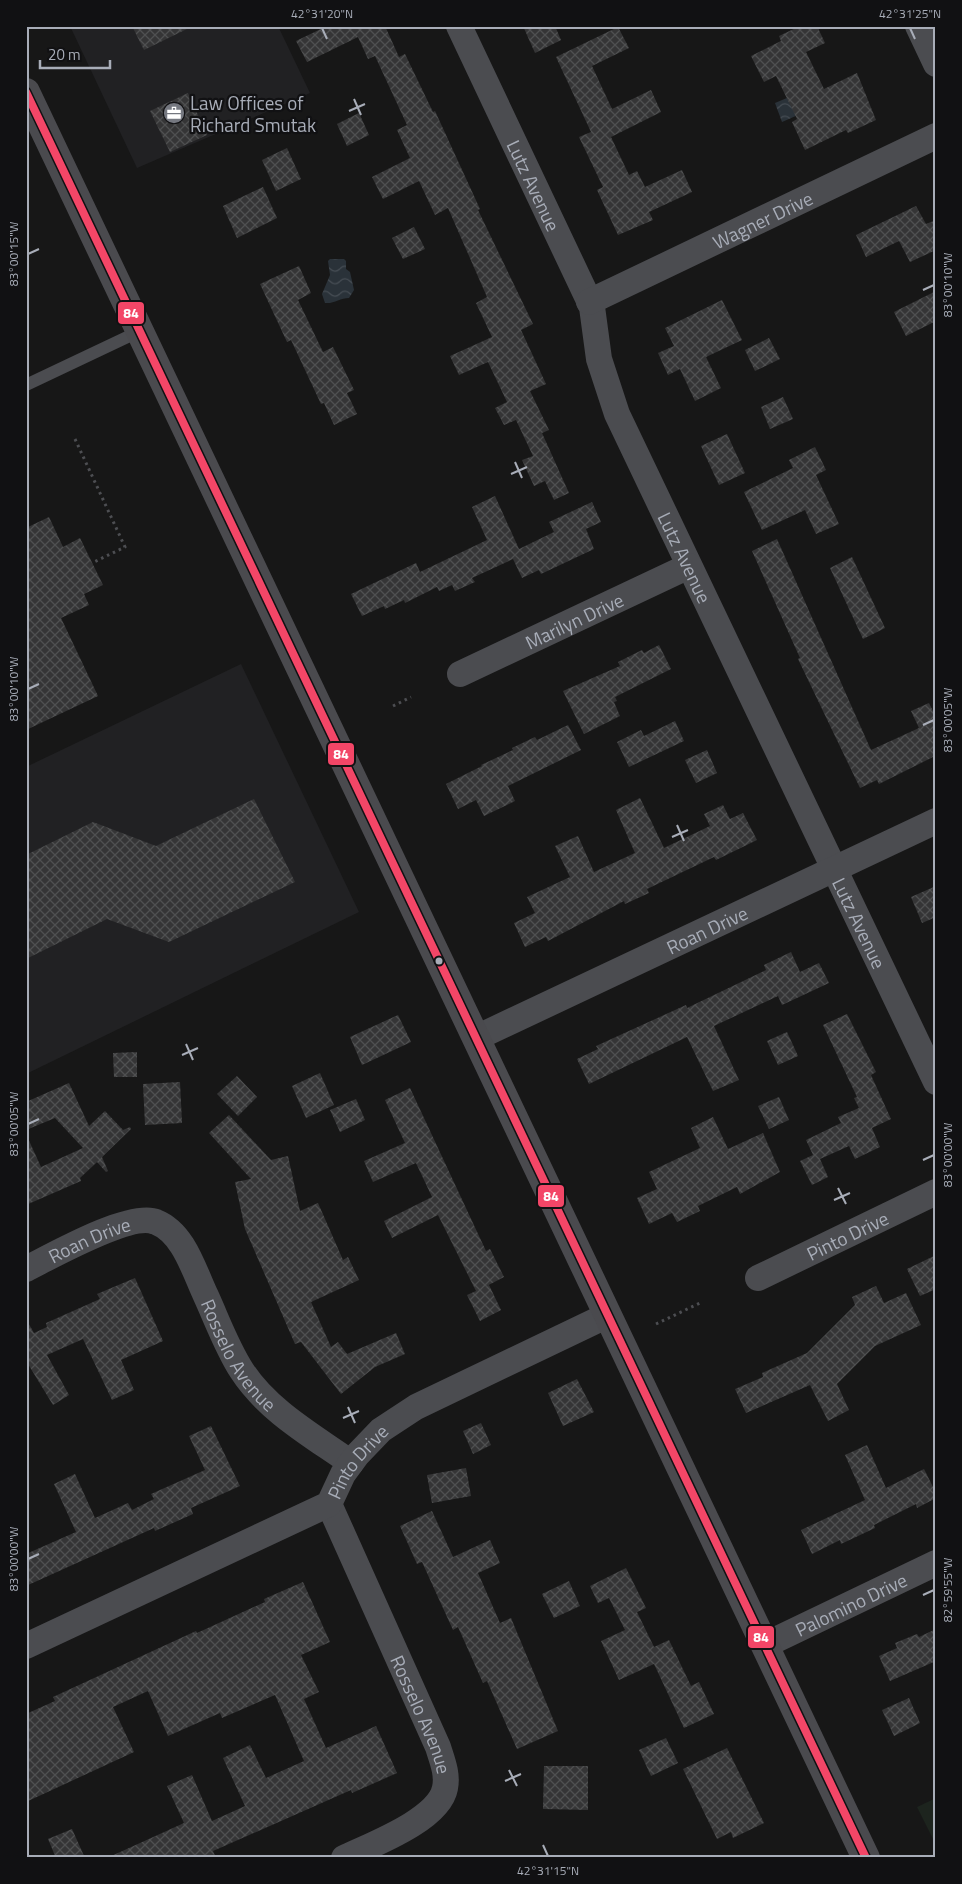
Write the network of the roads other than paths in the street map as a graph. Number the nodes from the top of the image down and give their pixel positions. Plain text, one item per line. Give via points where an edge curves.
1 (459, 26) edge
2 (918, 26) edge
3 (936, 64) edge
4 (26, 92) edge
5 (936, 136) edge
6 (589, 302) junction
7 (140, 331) junction
8 (26, 385) edge
9 (689, 566) junction
10 (460, 674) dead end
11 (936, 821) edge
12 (834, 868) junction
13 (476, 1038) junction
14 (936, 1082) edge
15 (936, 1192) edge
16 (155, 1221) joint
17 (26, 1269) edge
18 (758, 1278) dead end
19 (608, 1315) junction
20 (351, 1463) junction
21 (328, 1504) junction
22 (936, 1563) edge
23 (765, 1645) junction
24 (26, 1646) edge
25 (344, 1858) edge
26 (866, 1858) edge

1 - 6 street, Lutz Avenue
2 - 3 street
4 - 7 main road
5 - 6 street, Wagner Drive
6 - 9 street, Lutz Avenue via 610,397
7 - 8 lane
7 - 13 main road
9 - 10 street, Marilyn Drive
9 - 12 street, Lutz Avenue
11 - 12 street, Roan Drive
12 - 13 street, Roan Drive
12 - 14 street, Lutz Avenue
13 - 19 main road
15 - 18 street, Pinto Drive
16 - 17 street, Roan Drive via 137,1220 113,1227
16 - 20 street, Rosselo Avenue via 183,1246 233,1354 255,1389 279,1412
19 - 20 street, Pinto Drive via 416,1407 381,1430
19 - 23 main road
20 - 21 street, Pinto Drive
21 - 24 street, Pinto Drive
21 - 25 street, Rosselo Avenue via 438,1746 446,1778 445,1790 436,1805 422,1817
22 - 23 street, Palomino Drive
23 - 26 main road

